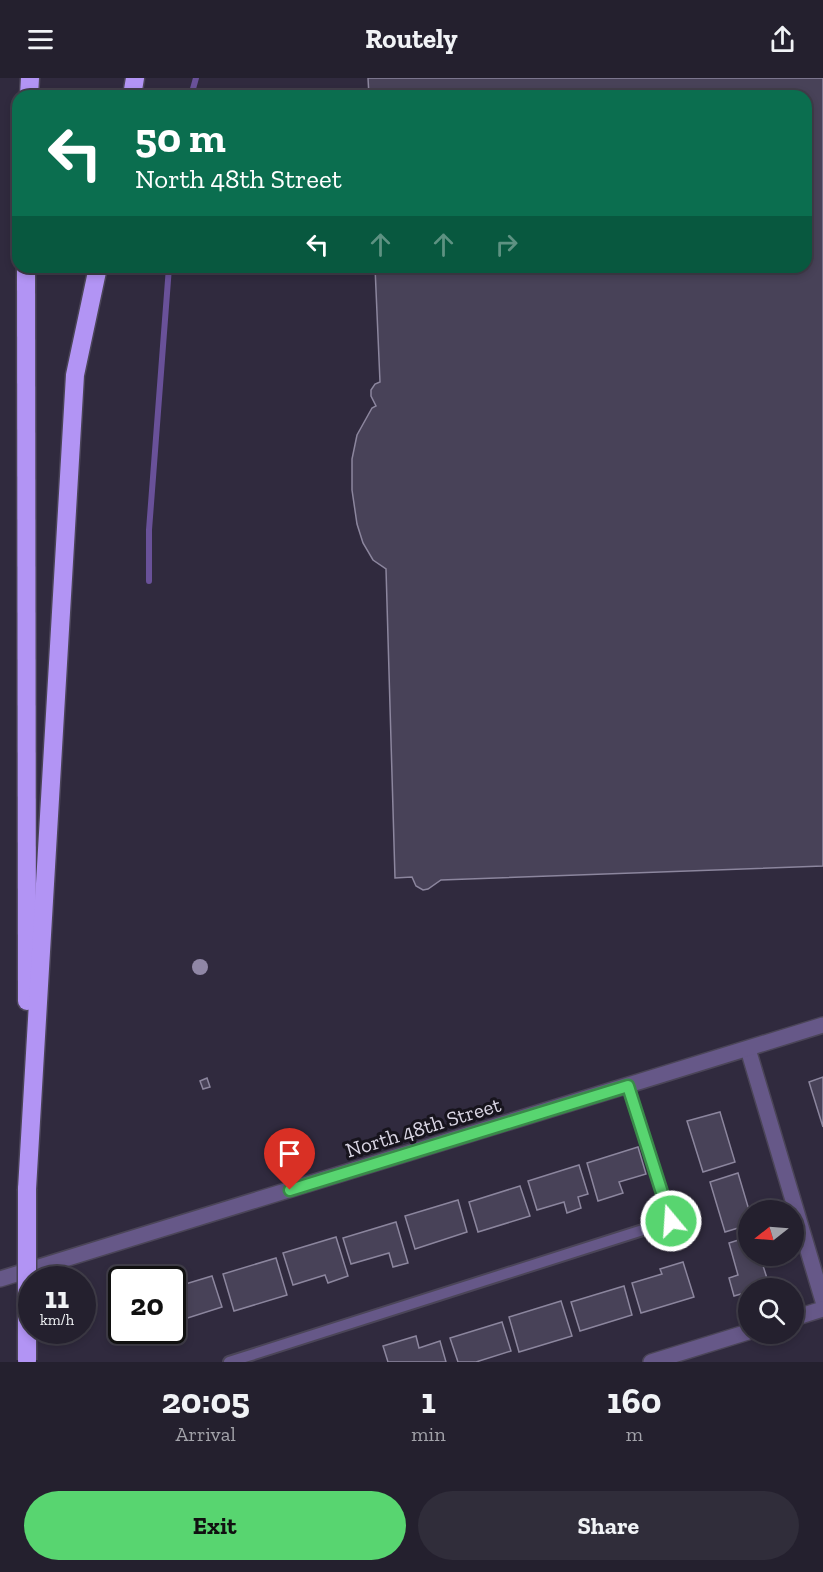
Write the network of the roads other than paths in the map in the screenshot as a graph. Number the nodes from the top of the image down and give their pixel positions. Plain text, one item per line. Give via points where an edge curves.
1 (27, 273) edge
2 (97, 273) edge
3 (823, 1025) edge
4 (748, 1049) junction
5 (628, 1086) junction
6 (27, 1188) junction
7 (0, 1279) edge
8 (823, 1301) edge
9 (823, 1309) edge
10 (804, 1315) edge
11 (738, 1335) edge
12 (27, 1361) edge
13 (229, 1362) edge
14 (651, 1362) edge

1 - 6 highway
2 - 6 highway via 75,375
3 - 4 street, North 48th Street
4 - 5 street, North 48th Street
4 - 8 street
5 - 7 street, North 48th Street
5 - 13 lane via 671,1221
6 - 12 highway, bridge
9 - 10 street
11 - 14 street

